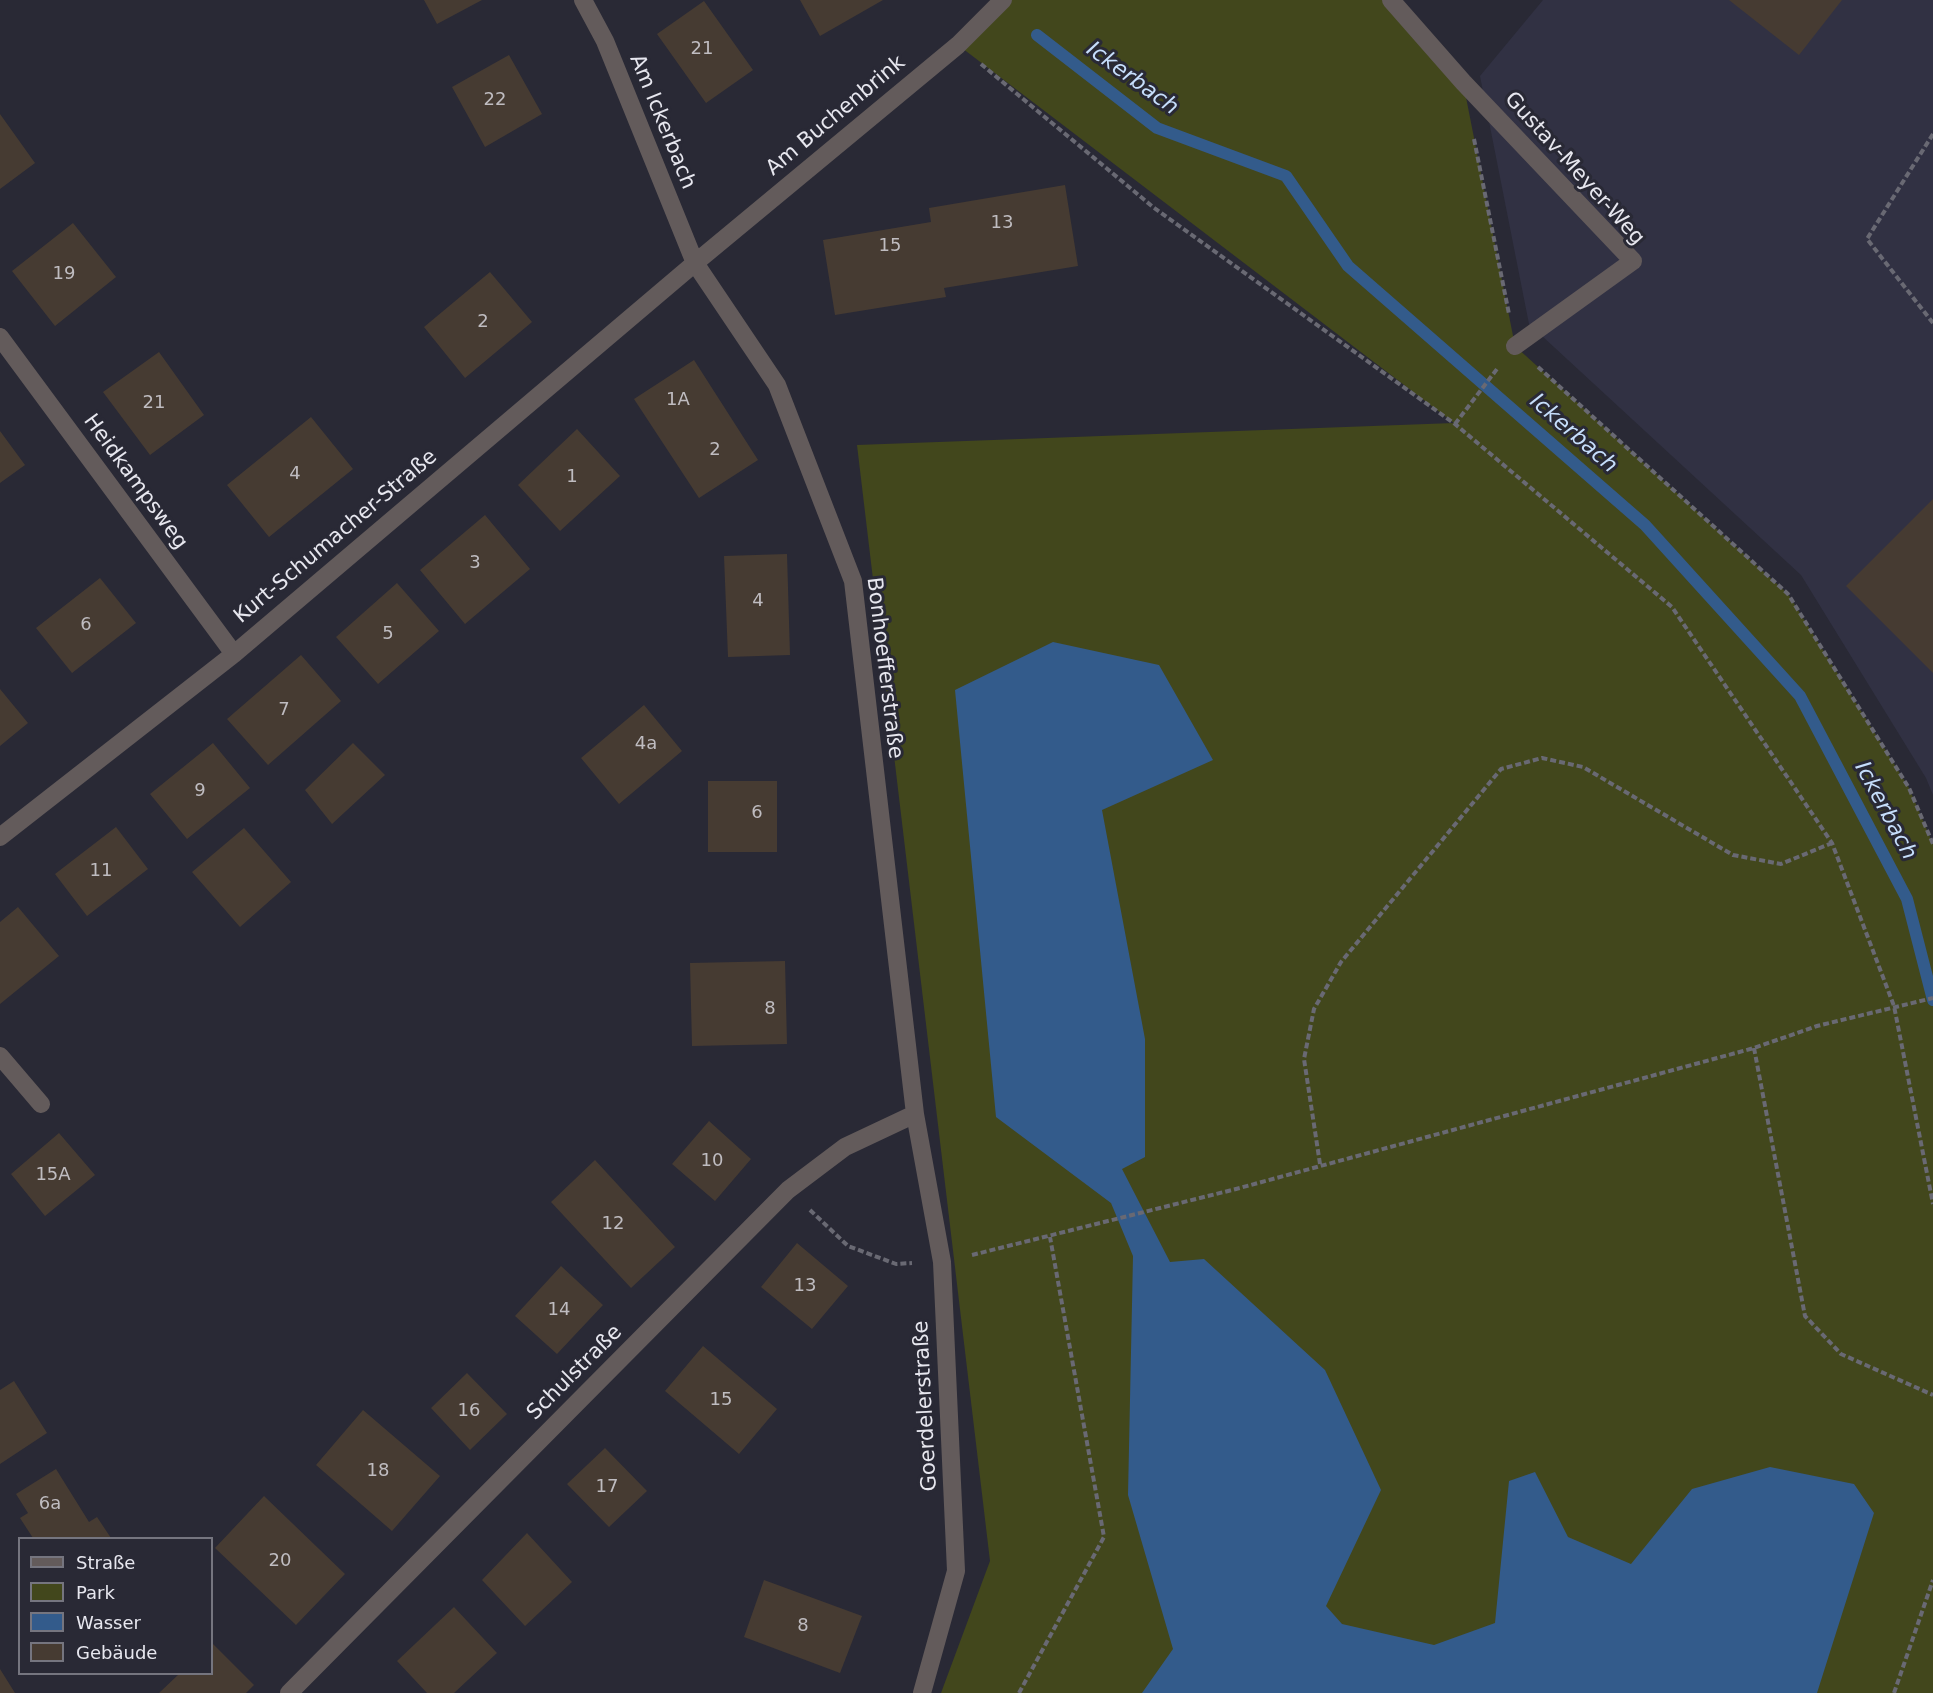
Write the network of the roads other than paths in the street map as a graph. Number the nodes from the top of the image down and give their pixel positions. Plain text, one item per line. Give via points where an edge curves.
1 (583, 0) edge
2 (1003, 0) edge
3 (1391, 0) edge
4 (695, 262) junction
5 (0, 338) edge
6 (1515, 346) road end
7 (234, 654) junction
8 (0, 837) edge
9 (0, 1056) edge
10 (41, 1104) dead end
11 (915, 1114) junction
12 (289, 1693) edge
13 (922, 1693) edge

1 - 4 street, Am Ickerbach via 605,41
2 - 4 street, Am Buchenbrink via 958,45
3 - 6 street, Gustav-Meyer-Weg via 1633,261
4 - 7 street, Kurt-Schumacher-Straße
4 - 11 street, Bonhoefferstraße via 777,385 853,581
5 - 7 street, Heidkampsweg
7 - 8 street, Kurt-Schumacher-Straße
9 - 10 street
11 - 12 street, Schulstraße via 845,1147 788,1190
11 - 13 street, Goerdelerstraße via 942,1262 956,1571

